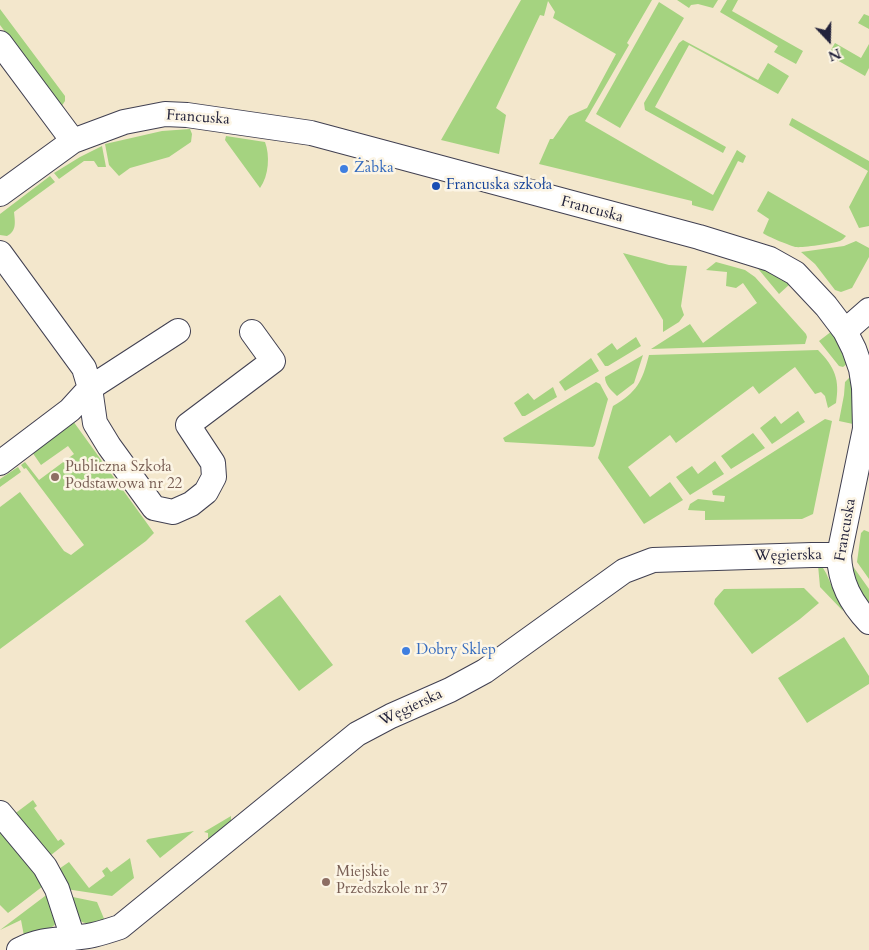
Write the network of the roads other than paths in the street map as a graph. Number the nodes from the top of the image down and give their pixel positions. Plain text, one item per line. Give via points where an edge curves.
1 (0, 43) edge
2 (73, 141) junction
3 (0, 194) edge
4 (0, 253) edge
5 (869, 310) edge
6 (178, 331) dead end
7 (845, 331) junction
8 (252, 332) dead end
9 (90, 388) junction
10 (0, 463) edge
11 (838, 556) junction
12 (869, 622) edge
13 (0, 813) edge
14 (73, 938) junction
15 (19, 950) edge

1 - 2 street
2 - 3 street, Francuska
2 - 7 street, Francuska via 124,122 165,114 207,116 310,134 770,259 807,284
4 - 9 street via 84,368
5 - 7 street
6 - 9 street
7 - 11 street, Francuska via 861,370 865,412 861,450
8 - 9 street via 273,361 188,425 213,463 214,478 206,492 173,512 154,508 109,446 95,423
9 - 10 street via 70,410
11 - 12 street, Francuska via 844,588
11 - 14 street, Węgierska via 653,560 624,571 484,671 357,734 120,927
13 - 14 street via 46,867 58,889
14 - 15 street, Węgierska via 32,943

